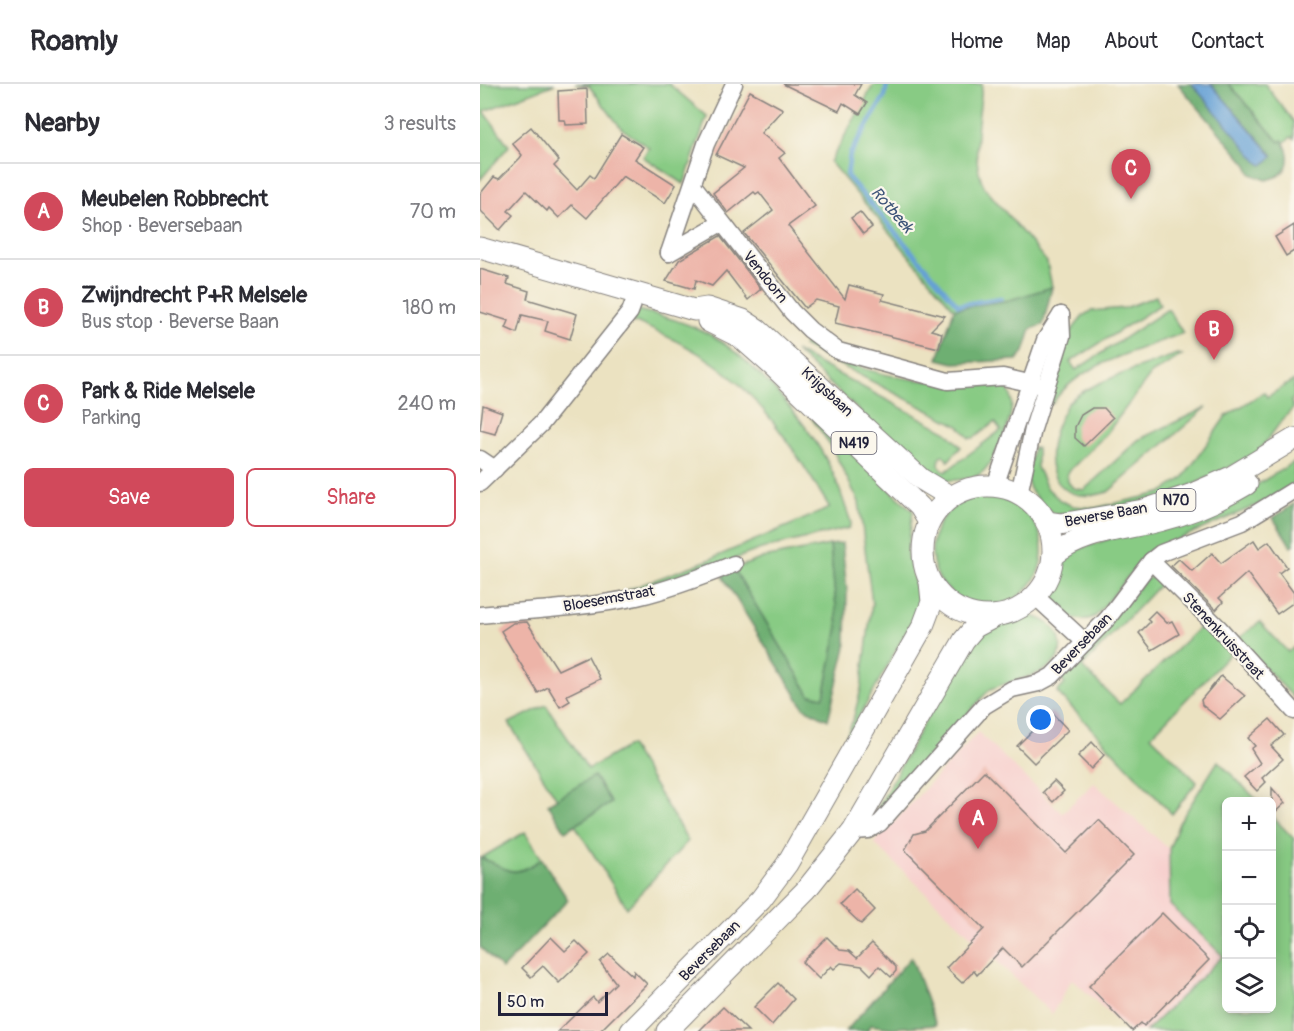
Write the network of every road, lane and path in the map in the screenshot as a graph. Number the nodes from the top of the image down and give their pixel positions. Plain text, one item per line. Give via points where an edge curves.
1 (734, 84) edge
2 (693, 185) junction
3 (721, 223) junction
4 (480, 248) edge
5 (637, 293) junction
6 (693, 310) junction
7 (1039, 385) junction
8 (1294, 439) edge
9 (1294, 455) edge
10 (480, 459) edge
11 (495, 469) junction
12 (480, 483) edge
13 (995, 486) junction
14 (1294, 490) edge
15 (1019, 494) junction
16 (951, 497) junction
17 (929, 522) junction
18 (1046, 522) junction
19 (1053, 556) junction
20 (1151, 561) junction
21 (734, 564) dead end
22 (930, 582) junction
23 (1035, 596) junction
24 (480, 615) edge
25 (996, 616) junction
26 (1085, 642) junction
27 (1294, 711) edge
28 (853, 831) junction
29 (631, 1031) edge
30 (667, 1031) edge

1 - 2 street via 706,144
2 - 3 street, Vendoorn
2 - 3 street via 669,254
3 - 7 street, Vendoorn via 810,330 837,351 948,381 1003,377
4 - 5 main road, Krijgsbaan / N419
5 - 6 main road, Krijgsbaan / N419
5 - 11 street via 630,312 541,424
6 - 16 main road, Krijgsbaan / N419 via 707,308 757,329 921,479
6 - 17 main road, Krijgsbaan / N419 via 740,337 774,367 920,507
7 - 13 street
7 - 15 street
8 - 18 main road, Beverse Baan / N70 via 1231,477 1153,507 1060,524
9 - 19 main road, Beverse Baan / N70 via 1205,506 1164,520 1080,539
10 - 11 street
11 - 12 street
13 - 15 main road
13 - 16 main road via 972,488
14 - 20 street, Beversebaan via 1250,518 1161,553
15 - 18 main road via 1035,506
16 - 17 main road
17 - 22 main road via 923,562
18 - 19 main road
19 - 23 main road via 1047,578
20 - 26 street, Beversebaan
20 - 27 street, Stenenkruisstraat via 1220,629
21 - 24 street, Bloesemstraat via 637,597 586,606
22 - 25 main road via 942,598 958,609 977,616
22 - 29 main road, Beversebaan via 932,602 923,626 787,864 761,899
23 - 25 main road via 1017,609
23 - 26 street
25 - 28 main road, Beversebaan via 975,627 964,640
26 - 28 street, Beversebaan via 1052,676 1012,688 984,706 880,823 868,830
28 - 30 main road, Beversebaan via 806,890

